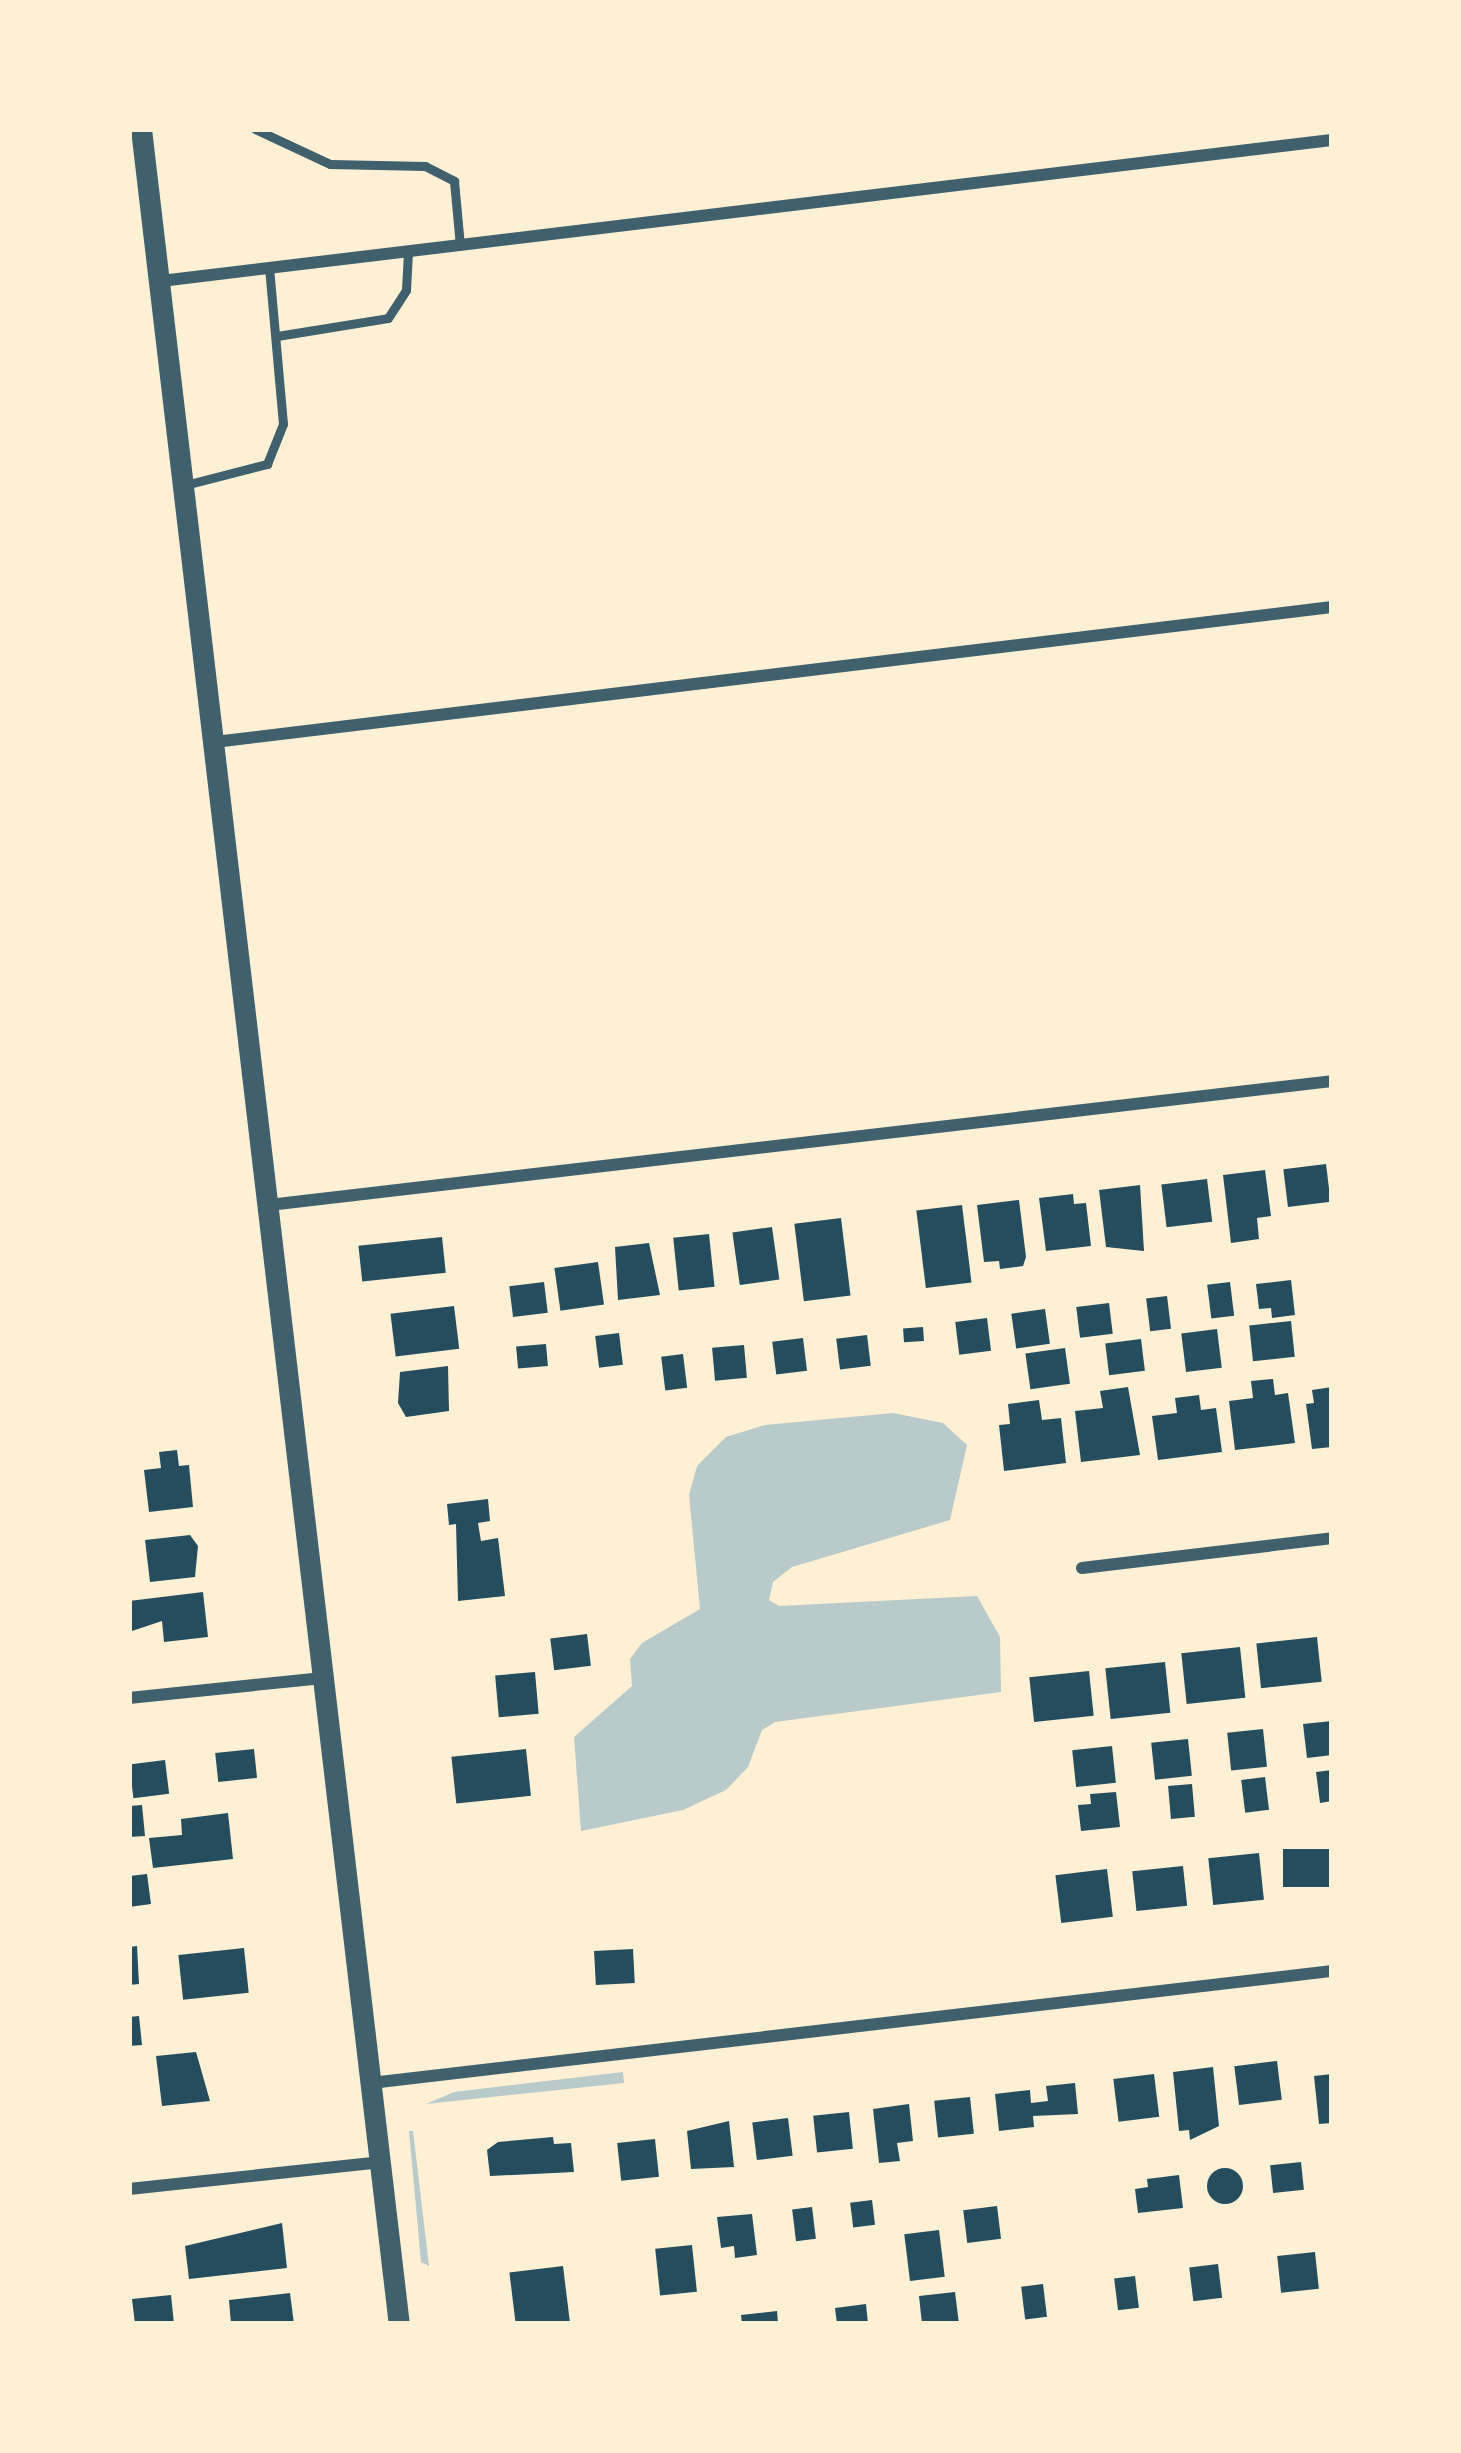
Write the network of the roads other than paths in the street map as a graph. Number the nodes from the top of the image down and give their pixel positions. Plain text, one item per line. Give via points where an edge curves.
1 (141, 129) edge
2 (255, 129) edge
3 (1332, 140) edge
4 (460, 246) junction
5 (408, 253) junction
6 (269, 268) junction
7 (161, 281) junction
8 (277, 336) junction
9 (185, 484) junction
10 (1332, 607) edge
11 (215, 742) junction
12 (1332, 1081) edge
13 (268, 1204) junction
14 (1332, 1538) edge
15 (1082, 1568) dead end
16 (323, 1678) junction
17 (129, 1698) edge
18 (1332, 1971) edge
19 (370, 2083) junction
20 (380, 2162) junction
21 (129, 2189) edge
22 (399, 2324) edge

1 - 7 street
2 - 4 lane via 330,164 425,166 454,181
3 - 4 street
4 - 5 street
5 - 6 street
5 - 8 lane via 406,290 388,318
6 - 7 street
6 - 8 lane
7 - 9 street
8 - 9 lane via 283,424 267,464
9 - 11 street
10 - 11 street
11 - 13 street
12 - 13 street
13 - 16 street
14 - 15 street
16 - 17 street
16 - 19 street
18 - 19 street
19 - 20 street
20 - 21 street
20 - 22 street

